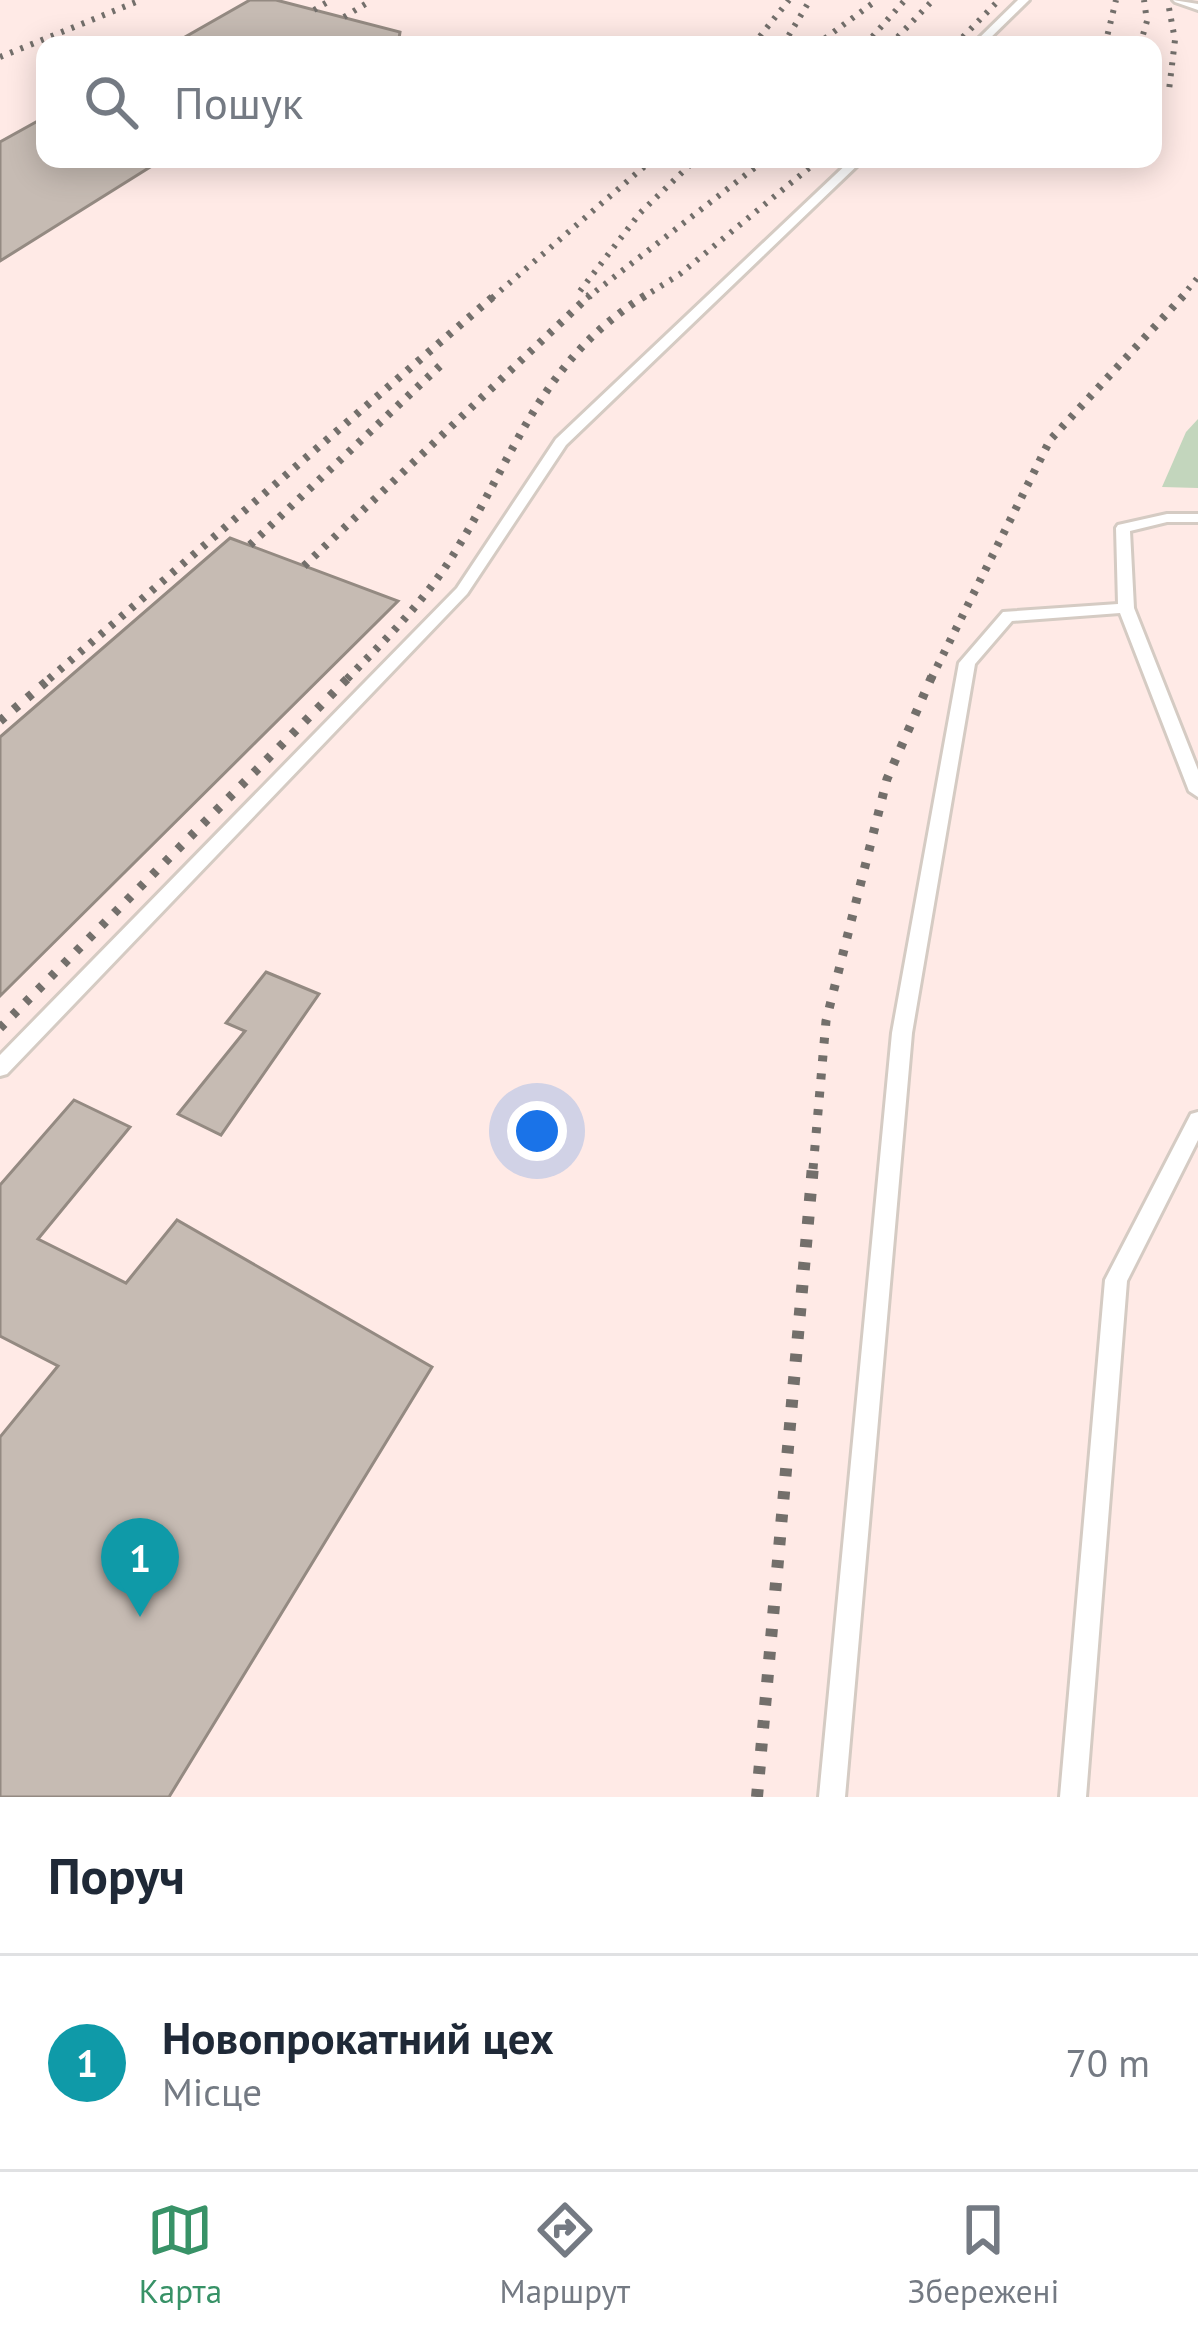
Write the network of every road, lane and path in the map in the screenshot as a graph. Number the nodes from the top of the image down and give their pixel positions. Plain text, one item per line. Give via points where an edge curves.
1 (1024, 0) edge
2 (1178, 0) edge
3 (1198, 7) edge
4 (986, 36) edge
5 (849, 168) edge
6 (1198, 518) edge
7 (1126, 608) junction
8 (1198, 791) edge
9 (0, 1067) edge
10 (1198, 1120) edge
11 (832, 1797) edge
12 (1073, 1797) edge

1 - 4 lane
2 - 3 lane
5 - 9 lane via 561,442 462,591
6 - 7 lane via 1123,528
7 - 8 lane
7 - 11 lane via 1009,616 967,663 902,1033
10 - 12 lane via 1116,1280

